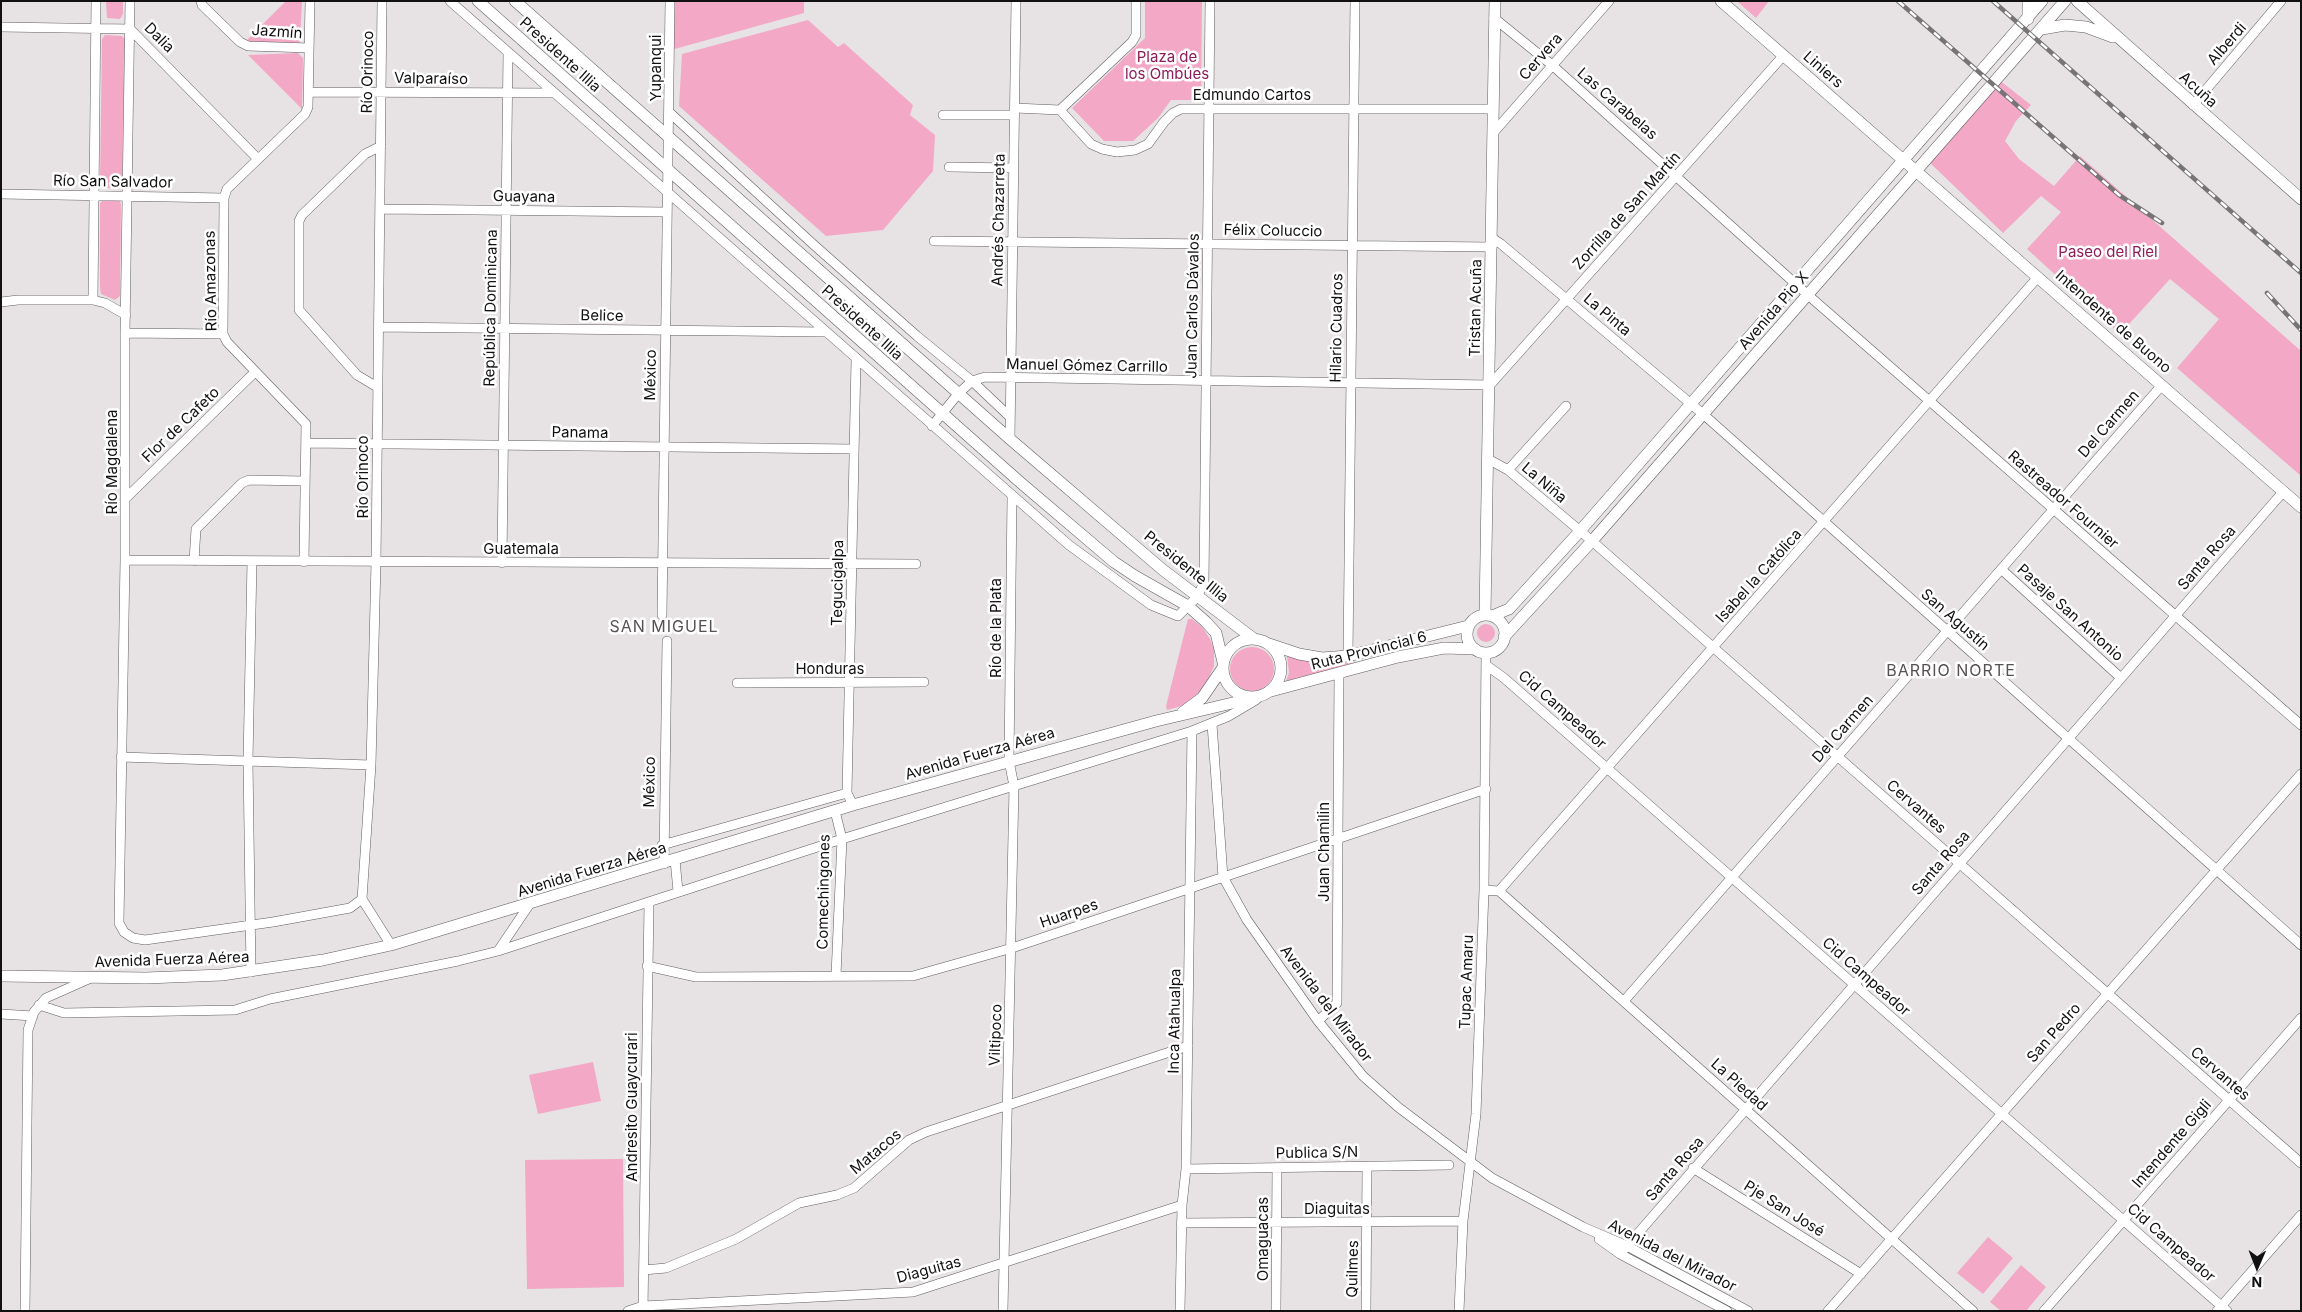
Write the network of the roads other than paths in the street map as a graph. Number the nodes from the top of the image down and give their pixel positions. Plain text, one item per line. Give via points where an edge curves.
1 (96, 1) edge
2 (130, 1) edge
3 (201, 1) edge
4 (310, 1) edge
5 (382, 1) edge
6 (450, 1) edge
7 (478, 1) edge
8 (515, 1) edge
9 (670, 1) edge
10 (1016, 1) edge
11 (1136, 1) edge
12 (1210, 1) edge
13 (1355, 1) edge
14 (1495, 1) edge
15 (1609, 1) edge
16 (1721, 1) edge
17 (2028, 1) edge
18 (2042, 1) edge
19 (2065, 1) edge
20 (2077, 1) edge
21 (2281, 1) edge
22 (1494, 18) junction
23 (2028, 18) junction
24 (1, 27) edge
25 (96, 28) junction
26 (130, 29) junction
27 (2042, 29) junction
28 (2119, 39) junction
29 (309, 48) junction
30 (508, 53) junction
31 (1783, 56) junction
32 (1552, 65) junction
33 (308, 92) junction
34 (381, 92) junction
35 (508, 93) junction
36 (554, 93) junction
37 (2192, 105) junction
38 (1209, 108) junction
39 (1060, 110) junction
40 (1354, 110) junction
41 (1493, 110) junction
42 (669, 112) junction
43 (1015, 112) junction
44 (943, 116) dead end
45 (1494, 132) junction
46 (668, 136) junction
47 (381, 146) junction
48 (258, 160) junction
49 (1905, 160) junction
50 (949, 167) dead end
51 (1014, 168) junction
52 (667, 170) junction
53 (1917, 171) junction
54 (1677, 175) junction
55 (667, 193) junction
56 (1, 194) edge
57 (94, 195) junction
58 (127, 195) junction
59 (224, 198) junction
60 (2301, 199) edge
61 (380, 209) junction
62 (506, 210) junction
63 (667, 212) junction
64 (934, 241) dead end
65 (1012, 241) junction
66 (1492, 243) junction
67 (1208, 244) junction
68 (814, 245) junction
69 (1352, 245) junction
70 (804, 256) junction
71 (2038, 277) junction
72 (1797, 284) junction
73 (1808, 295) junction
74 (93, 300) junction
75 (1567, 300) junction
76 (1, 302) edge
77 (126, 315) junction
78 (379, 326) junction
79 (505, 328) junction
80 (666, 330) junction
81 (825, 332) junction
82 (125, 333) junction
83 (223, 334) junction
84 (856, 360) junction
85 (255, 372) junction
86 (1010, 378) junction
87 (972, 381) junction
88 (1206, 381) junction
89 (1351, 383) junction
90 (1490, 385) junction
91 (2162, 385) junction
92 (377, 387) junction
93 (958, 394) junction
94 (1929, 401) junction
95 (1692, 405) junction
96 (1566, 406) dead end
97 (942, 414) junction
98 (1703, 414) junction
99 (1010, 416) junction
100 (932, 426) junction
101 (1010, 439) junction
102 (306, 443) junction
103 (378, 445) junction
104 (503, 446) junction
105 (664, 448) junction
106 (854, 450) junction
107 (1488, 459) junction
108 (1508, 470) junction
109 (305, 481) junction
110 (2283, 492) junction
111 (1012, 496) junction
112 (126, 498) junction
113 (2301, 508) edge
114 (2053, 510) junction
115 (1824, 523) junction
116 (1580, 531) junction
117 (1592, 541) junction
118 (125, 560) junction
119 (194, 561) junction
120 (252, 561) junction
121 (304, 562) junction
122 (376, 562) junction
123 (662, 562) junction
124 (502, 563) junction
125 (852, 564) junction
126 (916, 564) dead end
127 (2001, 569) junction
128 (1197, 597) junction
129 (1188, 606) junction
130 (662, 615) dead end
131 (2175, 615) junction
132 (1488, 616) junction
133 (1468, 626) junction
134 (1947, 631) junction
135 (1504, 637) junction
136 (1254, 639) junction
137 (667, 641) dead end
138 (1269, 644) junction
139 (1713, 648) junction
140 (1480, 651) junction
141 (1348, 656) junction
142 (1486, 665) junction
143 (1223, 666) junction
144 (1339, 674) junction
145 (2121, 678) junction
146 (924, 682) dead end
147 (737, 683) dead end
148 (850, 683) junction
149 (1263, 695) junction
150 (1179, 715) junction
151 (1212, 724) junction
152 (2301, 725) edge
153 (1192, 731) junction
154 (2068, 738) junction
155 (121, 757) junction
156 (1837, 757) junction
157 (248, 761) junction
158 (1009, 761) junction
159 (371, 765) junction
160 (1608, 768) junction
161 (2301, 774) edge
162 (1014, 786) junction
163 (1486, 789) junction
164 (847, 793) junction
165 (853, 805) junction
166 (835, 810) junction
167 (842, 839) junction
168 (1338, 840) junction
169 (662, 846) junction
170 (669, 862) junction
171 (1959, 863) junction
172 (2216, 870) junction
173 (1223, 877) junction
174 (1732, 877) junction
175 (1191, 888) junction
176 (1484, 890) junction
177 (678, 891) junction
178 (1499, 891) junction
179 (362, 899) junction
180 (648, 903) junction
181 (529, 905) junction
182 (249, 924) junction
183 (391, 945) junction
184 (2301, 945) edge
185 (1012, 948) junction
186 (498, 951) junction
187 (646, 966) junction
188 (251, 972) junction
189 (836, 975) junction
190 (1, 976) edge
191 (92, 978) junction
192 (1854, 984) junction
193 (2108, 994) junction
194 (1624, 1001) junction
195 (39, 1005) junction
196 (1, 1014) edge
197 (33, 1016) junction
198 (2301, 1018) edge
199 (1318, 1021) junction
200 (1188, 1046) junction
201 (2229, 1100) junction
202 (1007, 1106) junction
203 (1745, 1109) junction
204 (2002, 1113) junction
205 (1471, 1163) junction
206 (2301, 1163) edge
207 (1449, 1165) dead end
208 (1368, 1167) junction
209 (1186, 1168) junction
210 (1277, 1168) junction
211 (1693, 1168) junction
212 (1182, 1205) junction
213 (2301, 1216) edge
214 (2124, 1220) junction
215 (1463, 1221) junction
216 (1277, 1222) junction
217 (1367, 1223) junction
218 (1181, 1224) junction
219 (1583, 1227) junction
220 (1892, 1239) junction
221 (1627, 1246) junction
222 (1620, 1254) junction
223 (1004, 1263) junction
224 (644, 1270) junction
225 (1861, 1274) junction
226 (643, 1308) edge
227 (2222, 1309) edge
228 (25, 1311) edge
229 (628, 1311) edge
230 (1003, 1311) edge
231 (1180, 1311) edge
232 (1276, 1311) edge
233 (1366, 1311) edge
234 (1459, 1311) edge
235 (1727, 1311) edge
236 (1748, 1311) edge
237 (1828, 1311) edge
238 (1973, 1311) edge
239 (2044, 1311) edge

1 - 25 street
2 - 26 street, Río Magdalena
3 - 29 street, Jazmín via 240,42 248,46
4 - 29 street
5 - 34 street, Río Orinoco
6 - 30 street
7 - 52 main road, Presidente Illia
8 - 46 main road, Presidente Illia
9 - 42 street, Yupanqui
10 - 43 street, Andrés Chazarreta
11 - 39 street via 1136,35 1132,42
12 - 38 street, Juan Carlos Dávalos
13 - 40 street, Hilario Cuadros
14 - 22 main road, Tristan Acuña
15 - 32 street, Cervera
16 - 31 main road, Liniers
17 - 23 main road
18 - 23 main road, Avenida Pio X
19 - 27 main road, Avenida Pio X
20 - 28 main road, Acuña
21 - 37 street, Alberdi
22 - 32 street, Las Carabelas
22 - 41 main road, Tristan Acuña
23 - 49 main road, Avenida Pio X
24 - 25 street, Dalia
25 - 26 street, Dalia
25 - 57 street
26 - 48 street, Dalia
26 - 58 street, Río Magdalena
27 - 28 main road via 2086,26
27 - 53 main road, Avenida Pio X
28 - 37 main road, Acuña
29 - 33 street
30 - 35 street, República Dominicana
30 - 36 street
31 - 49 main road, Liniers
31 - 54 street, Zorrilla de San Martín
32 - 45 street, Cervera
32 - 54 street, Las Carabelas
33 - 34 street, Valparaíso
33 - 48 street via 305,114
34 - 35 street, Valparaíso
34 - 47 street, Río Orinoco
35 - 36 street, Valparaíso
35 - 62 street, República Dominicana
36 - 55 street
37 - 60 main road, Acuña
38 - 39 street, Edmundo Cartos via 1181,109 1173,113 1148,144 1135,150 1117,152 1091,144
38 - 40 street, Edmundo Cartos
38 - 67 street, Juan Carlos Dávalos
39 - 43 street
40 - 41 street, Edmundo Cartos
40 - 69 street, Hilario Cuadros
41 - 45 main road, Tristan Acuña
42 - 46 street, Yupanqui
42 - 68 street
43 - 44 street
43 - 51 street, Andrés Chazarreta
45 - 66 main road, Tristan Acuña
46 - 52 street, México
46 - 70 main road, Presidente Illia
47 - 61 street, Río Orinoco
47 - 92 street via 365,154 299,220 299,310 357,376
48 - 59 street via 227,189
49 - 53 main road, Intendente de Buono
49 - 72 main road, Avenida Pio X
50 - 51 street
51 - 65 street, Andrés Chazarreta
52 - 55 street, México
52 - 97 main road, Presidente Illia
53 - 71 main road, Intendente de Buono
53 - 73 main road, Avenida Pio X
54 - 72 street, Las Carabelas
54 - 75 street, Zorrilla de San Martín
55 - 63 street, México
55 - 81 street
56 - 57 street, Río San Salvador
57 - 58 street, Río San Salvador
57 - 74 street
58 - 59 street, Río San Salvador
58 - 77 street, Río Magdalena
59 - 83 street, Río Amazonas
61 - 62 street, Guayana
61 - 78 street, Río Orinoco
62 - 63 street, Guayana
62 - 79 street, República Dominicana
63 - 80 street, México
64 - 65 street, Félix Coluccio
65 - 67 street, Félix Coluccio
65 - 86 street, Andrés Chazarreta
66 - 69 street, Félix Coluccio
66 - 75 street, La Pinta via 1501,244
66 - 90 main road, Tristan Acuña
67 - 69 street, Félix Coluccio
67 - 88 street, Juan Carlos Dávalos
68 - 70 street
68 - 87 street
69 - 89 street, Hilario Cuadros
70 - 93 main road, Presidente Illia
71 - 91 main road, Intendente de Buono
71 - 94 street, Isabel la Católica
72 - 73 street, Las Carabelas
72 - 95 main road, Avenida Pio X
73 - 94 street, Rastreador Fournier
73 - 98 main road, Avenida Pio X
74 - 76 street
74 - 77 street
75 - 90 street, Zorrilla de San Martín
75 - 95 street, La Pinta
77 - 82 street, Río Magdalena
78 - 79 street, Belice
78 - 92 street, Río Orinoco
79 - 80 street, Belice
79 - 104 street, República Dominicana
80 - 81 street, Belice
80 - 105 street, México
81 - 84 street
82 - 83 street
82 - 112 street, Río Magdalena
83 - 85 street, Río Amazonas
84 - 100 street
84 - 106 street, Tegucigalpa
85 - 102 street, Río Amazonas via 306,424
85 - 112 street, Flor de Cafeto
86 - 87 street, Manuel Gómez Carrillo via 985,377
86 - 88 street, Manuel Gómez Carrillo
86 - 99 street, Andrés Chazarreta
87 - 93 street
87 - 99 street
88 - 89 street, Manuel Gómez Carrillo
88 - 128 street, Juan Carlos Dávalos via 1204,583
89 - 90 street, Manuel Gómez Carrillo
89 - 141 street, Hilario Cuadros
90 - 107 main road, Tristan Acuña
91 - 110 main road, Intendente de Buono
91 - 114 street, Del Carmen
92 - 103 street, Río Orinoco
93 - 97 street
93 - 101 main road, Presidente Illia
94 - 114 street, Rastreador Fournier
94 - 115 street, Isabel la Católica
95 - 98 street, La Pinta
95 - 116 main road, Avenida Pio X
96 - 108 street
97 - 100 street
97 - 129 main road, Presidente Illia via 1114,562
98 - 115 street, San Agustín
98 - 117 main road, Avenida Pio X
99 - 101 street, Andrés Chazarreta
100 - 111 street
101 - 128 main road, Presidente Illia
102 - 103 street, Panama
102 - 109 street, Río Amazonas
103 - 104 street, Panama
103 - 122 street, Río Orinoco
104 - 105 street, Panama
104 - 124 street, República Dominicana
105 - 106 street, Panama
105 - 123 street, México
106 - 125 street, Tegucigalpa
107 - 108 street, La Niña
107 - 132 main road, Tristan Acuña
108 - 116 street, La Niña
109 - 119 street via 249,480 242,483 196,529
109 - 121 street, Río Amazonas
110 - 113 main road, Intendente de Buono
110 - 131 street, Santa Rosa
111 - 129 street via 1069,546 1151,605 1178,616
111 - 158 street, Río de la Plata
112 - 118 street, Río Magdalena
114 - 127 street, Del Carmen
114 - 131 street, Rastreador Fournier
115 - 134 street, San Agustín
115 - 139 street, Isabel la Católica
116 - 117 street, Cervantes
116 - 132 main road, Avenida Pio X via 1509,609
117 - 135 main road, Avenida Pio X
117 - 139 street, Cervantes
118 - 119 street, Guatemala
118 - 155 street, Río Magdalena
119 - 120 street, Guatemala
120 - 121 street, Guatemala
120 - 157 street
121 - 122 street, Guatemala
122 - 124 street, Guatemala
122 - 159 street, Río Orinoco
123 - 124 street, Guatemala
123 - 125 street, Guatemala
123 - 130 street, México
125 - 126 street, Guatemala
125 - 148 street, Tegucigalpa
127 - 134 street, Del Carmen
127 - 145 street, Pasaje San Antonio
128 - 129 street, Juan Carlos Dávalos
128 - 136 main road, Presidente Illia
129 - 143 main road, Presidente Illia via 1216,633
131 - 145 street, Santa Rosa
131 - 152 street, Rastreador Fournier
132 - 133 main road via 1475,618
132 - 135 main road via 1500,622
133 - 140 main road via 1468,639
133 - 141 main road, Ruta Provincial 6
134 - 154 street, San Agustín
134 - 156 street, Del Carmen
135 - 140 main road via 1498,648
136 - 138 main road
136 - 143 main road via 1246,639 1231,647
137 - 169 street, México
138 - 141 main road, Ruta Provincial 6 via 1307,656
138 - 149 main road via 1280,658 1282,667 1277,684
139 - 156 street, Cervantes
139 - 160 street, Isabel la Católica
140 - 142 street, Tupac Amaru
140 - 144 main road, Ruta Provincial 6 via 1458,647 1435,650
142 - 160 street, Cid Campeador
142 - 163 street, Tupac Amaru
143 - 149 main road via 1228,685 1234,691 1241,696
143 - 150 main road via 1202,698
144 - 149 main road, Ruta Provincial 6
144 - 168 street, Juan Chamilin
145 - 154 street, Santa Rosa
146 - 148 street, Honduras
147 - 148 street, Honduras
148 - 164 street, Tegucigalpa
149 - 150 main road, Ruta Provincial 6
149 - 151 street
150 - 158 main road, Avenida Fuerza Aérea
151 - 153 street
151 - 173 street, Avenida del Mirador
153 - 162 street
153 - 175 street, Inca Atahualpa
154 - 171 street, Santa Rosa
154 - 172 street, San Agustín
155 - 157 street
155 - 182 street, Río Magdalena via 119,923 124,932 145,940
156 - 171 street, Cervantes
156 - 174 street, Del Carmen
157 - 159 street
157 - 182 street
158 - 162 street, Viltipoco
158 - 165 main road, Avenida Fuerza Aérea
159 - 179 street, Río Orinoco
160 - 174 street, Cid Campeador
160 - 178 street, Isabel la Católica
161 - 172 street, San Pedro
162 - 167 street
162 - 185 street, Viltipoco
163 - 168 street, Huarpes
163 - 176 street, Tupac Amaru
164 - 165 street, Tegucigalpa
164 - 169 street
165 - 166 main road, Avenida Fuerza Aérea
166 - 167 street, Comechingones
166 - 170 main road, Avenida Fuerza Aérea
167 - 177 street
167 - 189 street, Comechingones
168 - 173 street, Huarpes
168 - 199 street, Juan Chamilin via 1337,1003
169 - 170 street, México
170 - 177 street, México
170 - 181 main road, Avenida Fuerza Aérea
171 - 192 street, Santa Rosa
171 - 193 street, Cervantes
172 - 184 street, San Agustín
172 - 193 street, San Pedro
173 - 175 street, Huarpes
173 - 199 street, Avenida del Mirador via 1247,920
174 - 192 street, Cid Campeador
174 - 194 street, Del Carmen
175 - 185 street, Huarpes
175 - 200 street, Inca Atahualpa
176 - 178 street
176 - 205 street, Tupac Amaru via 1476,1114
177 - 180 street
178 - 194 street, La Piedad
179 - 182 street via 350,908
179 - 183 street
180 - 186 street
180 - 187 street, Andresito Guaycurari
181 - 183 main road, Avenida Fuerza Aérea
181 - 186 street
182 - 188 street
183 - 188 main road, Avenida Fuerza Aérea
185 - 189 street, Huarpes via 913,976
185 - 202 street, Viltipoco
186 - 195 street via 270,999 235,1010 64,1014
187 - 189 street, Huarpes via 696,977
187 - 224 street, Andresito Guaycurari
188 - 191 main road, Avenida Fuerza Aérea
190 - 191 main road, Avenida Fuerza Aérea
191 - 195 street via 46,998
192 - 203 street, Santa Rosa
192 - 204 street, Cid Campeador
193 - 201 street, Cervantes
193 - 204 street, San Pedro
194 - 203 street, La Piedad
195 - 197 street
196 - 197 street
197 - 228 street via 28,1030
198 - 201 street, Intendente Gigli
199 - 205 street, Avenida del Mirador via 1379,1091
200 - 202 street, Matacos
200 - 209 street, Inca Atahualpa
201 - 206 street, Cervantes
201 - 214 street, Intendente Gigli
202 - 223 street, Viltipoco
202 - 224 street, Matacos via 909,1140 854,1188 799,1203 736,1238 666,1268
203 - 211 street, Santa Rosa
203 - 220 street, La Piedad
204 - 214 street, Cid Campeador
204 - 220 street, San Pedro
205 - 215 street, Tupac Amaru
205 - 219 street, Avenida del Mirador via 1492,1178
207 - 208 street, Publica S/N
208 - 210 street, Publica S/N
208 - 217 street, Quilmes
209 - 210 street, Publica S/N
209 - 212 street, Inca Atahualpa
210 - 216 street, Omaguacas
211 - 221 street, Santa Rosa
211 - 225 street, Pje San José
212 - 218 street, Inca Atahualpa
212 - 223 street, Diaguitas
213 - 227 street
214 - 227 street, Cid Campeador
214 - 239 street, Intendente Gigli
215 - 217 street, Diaguitas
215 - 234 street, Tupac Amaru
216 - 217 street, Diaguitas
216 - 218 street, Diaguitas
216 - 232 street, Omaguacas
217 - 233 street, Quilmes
218 - 231 street, Inca Atahualpa
219 - 221 street, Avenida del Mirador
219 - 222 street, Avenida del Mirador
220 - 225 street, San Pedro
220 - 238 street, La Piedad
221 - 222 street, Santa Rosa
221 - 236 street, Avenida del Mirador
222 - 235 street, Avenida del Mirador
223 - 226 street, Diaguitas via 900,1294
223 - 230 street, Viltipoco
224 - 226 street, Andresito Guaycurari
225 - 237 street, San Pedro
226 - 229 street, Diaguitas

